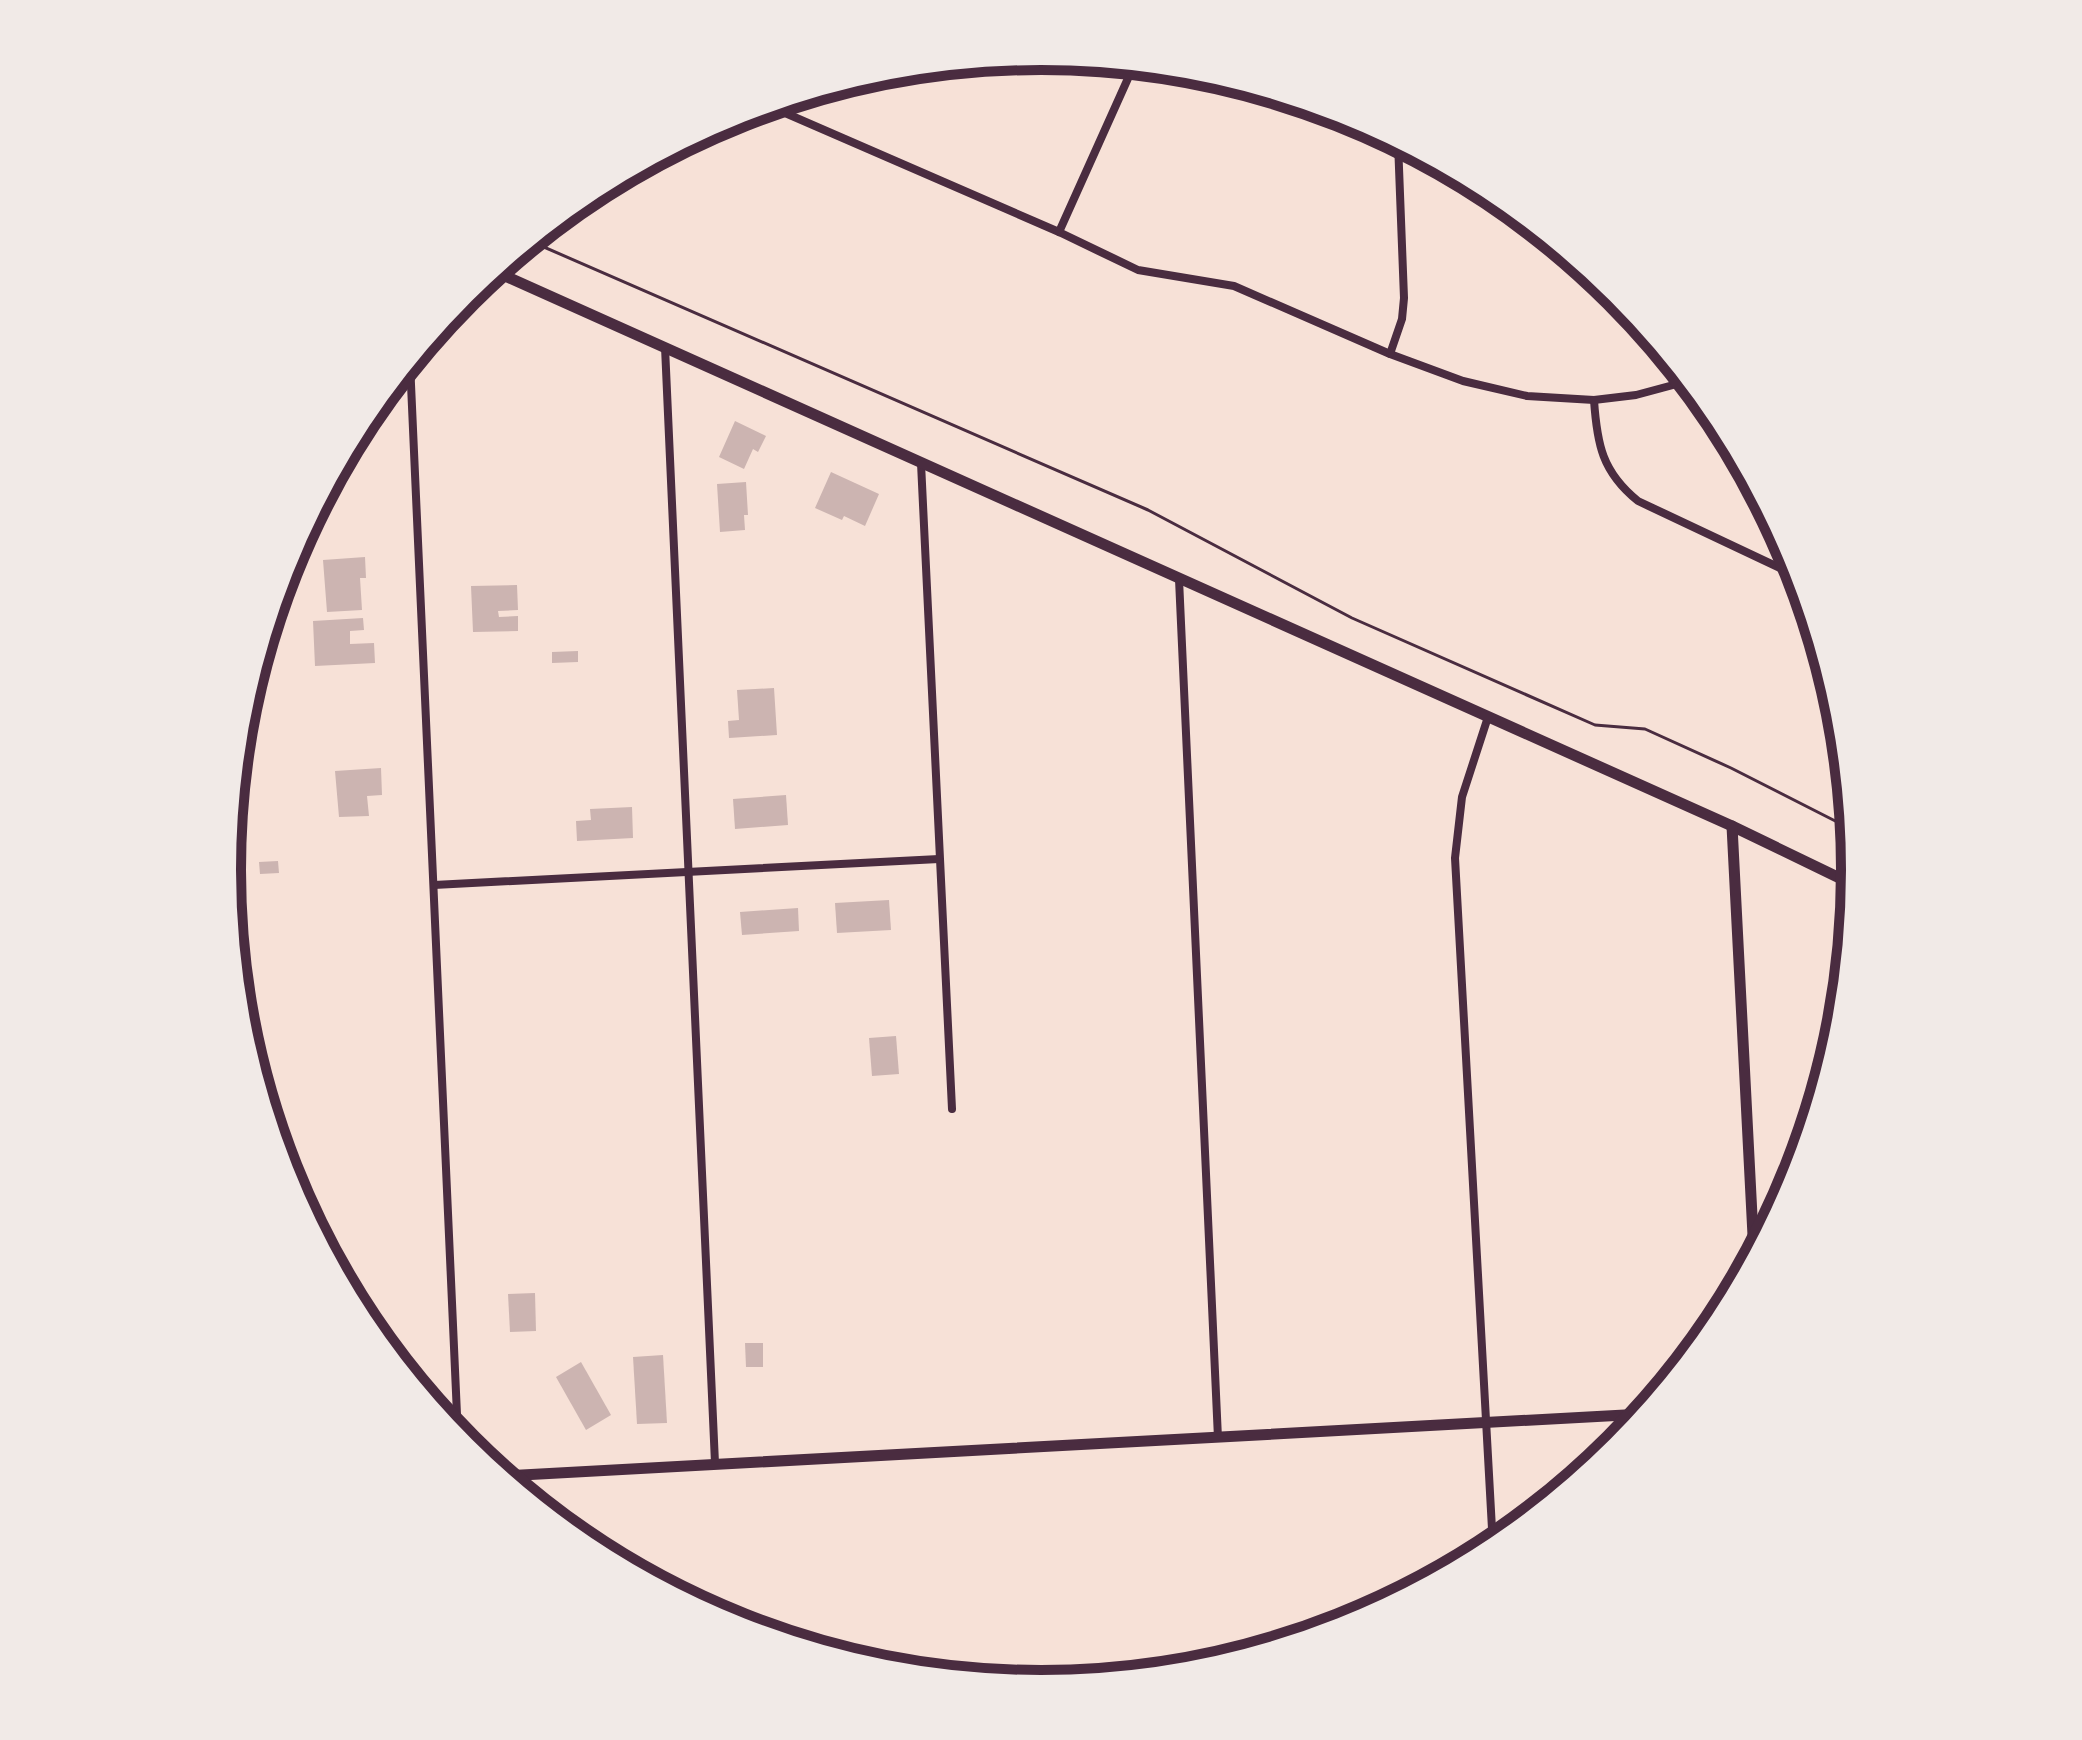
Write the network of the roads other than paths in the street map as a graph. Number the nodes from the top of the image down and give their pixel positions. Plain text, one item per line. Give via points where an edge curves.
1 (1129, 75) edge
2 (783, 112) edge
3 (1399, 156) edge
4 (1059, 232) junction
5 (506, 276) edge
6 (665, 347) junction
7 (1390, 354) junction
8 (411, 377) edge
9 (1677, 384) edge
10 (1594, 400) junction
11 (921, 463) junction
12 (1782, 568) edge
13 (1179, 579) junction
14 (1488, 717) junction
15 (1732, 826) junction
16 (939, 859) junction
17 (687, 872) junction
18 (1841, 879) edge
19 (434, 885) junction
20 (952, 1109) dead end
21 (1753, 1234) edge
22 (1626, 1415) edge
23 (457, 1416) edge
24 (1486, 1423) junction
25 (1218, 1438) junction
26 (715, 1463) junction
27 (519, 1475) edge
28 (1492, 1530) edge

1 - 4 street
2 - 4 street
3 - 7 street via 1404,298
4 - 7 street via 1138,270 1234,286
5 - 6 street
6 - 11 street
6 - 17 street
7 - 10 street via 1463,381 1527,396
8 - 19 street
9 - 10 street
10 - 12 street via 1605,464 1623,489 1638,501
11 - 13 street
11 - 16 street
13 - 14 street
13 - 25 street
14 - 15 street
14 - 24 street via 1462,797 1455,858
15 - 18 street
15 - 21 street
16 - 17 street
16 - 20 street
17 - 19 street
17 - 26 street
19 - 23 street
22 - 24 street
24 - 25 street
24 - 28 street
25 - 26 street
26 - 27 street

